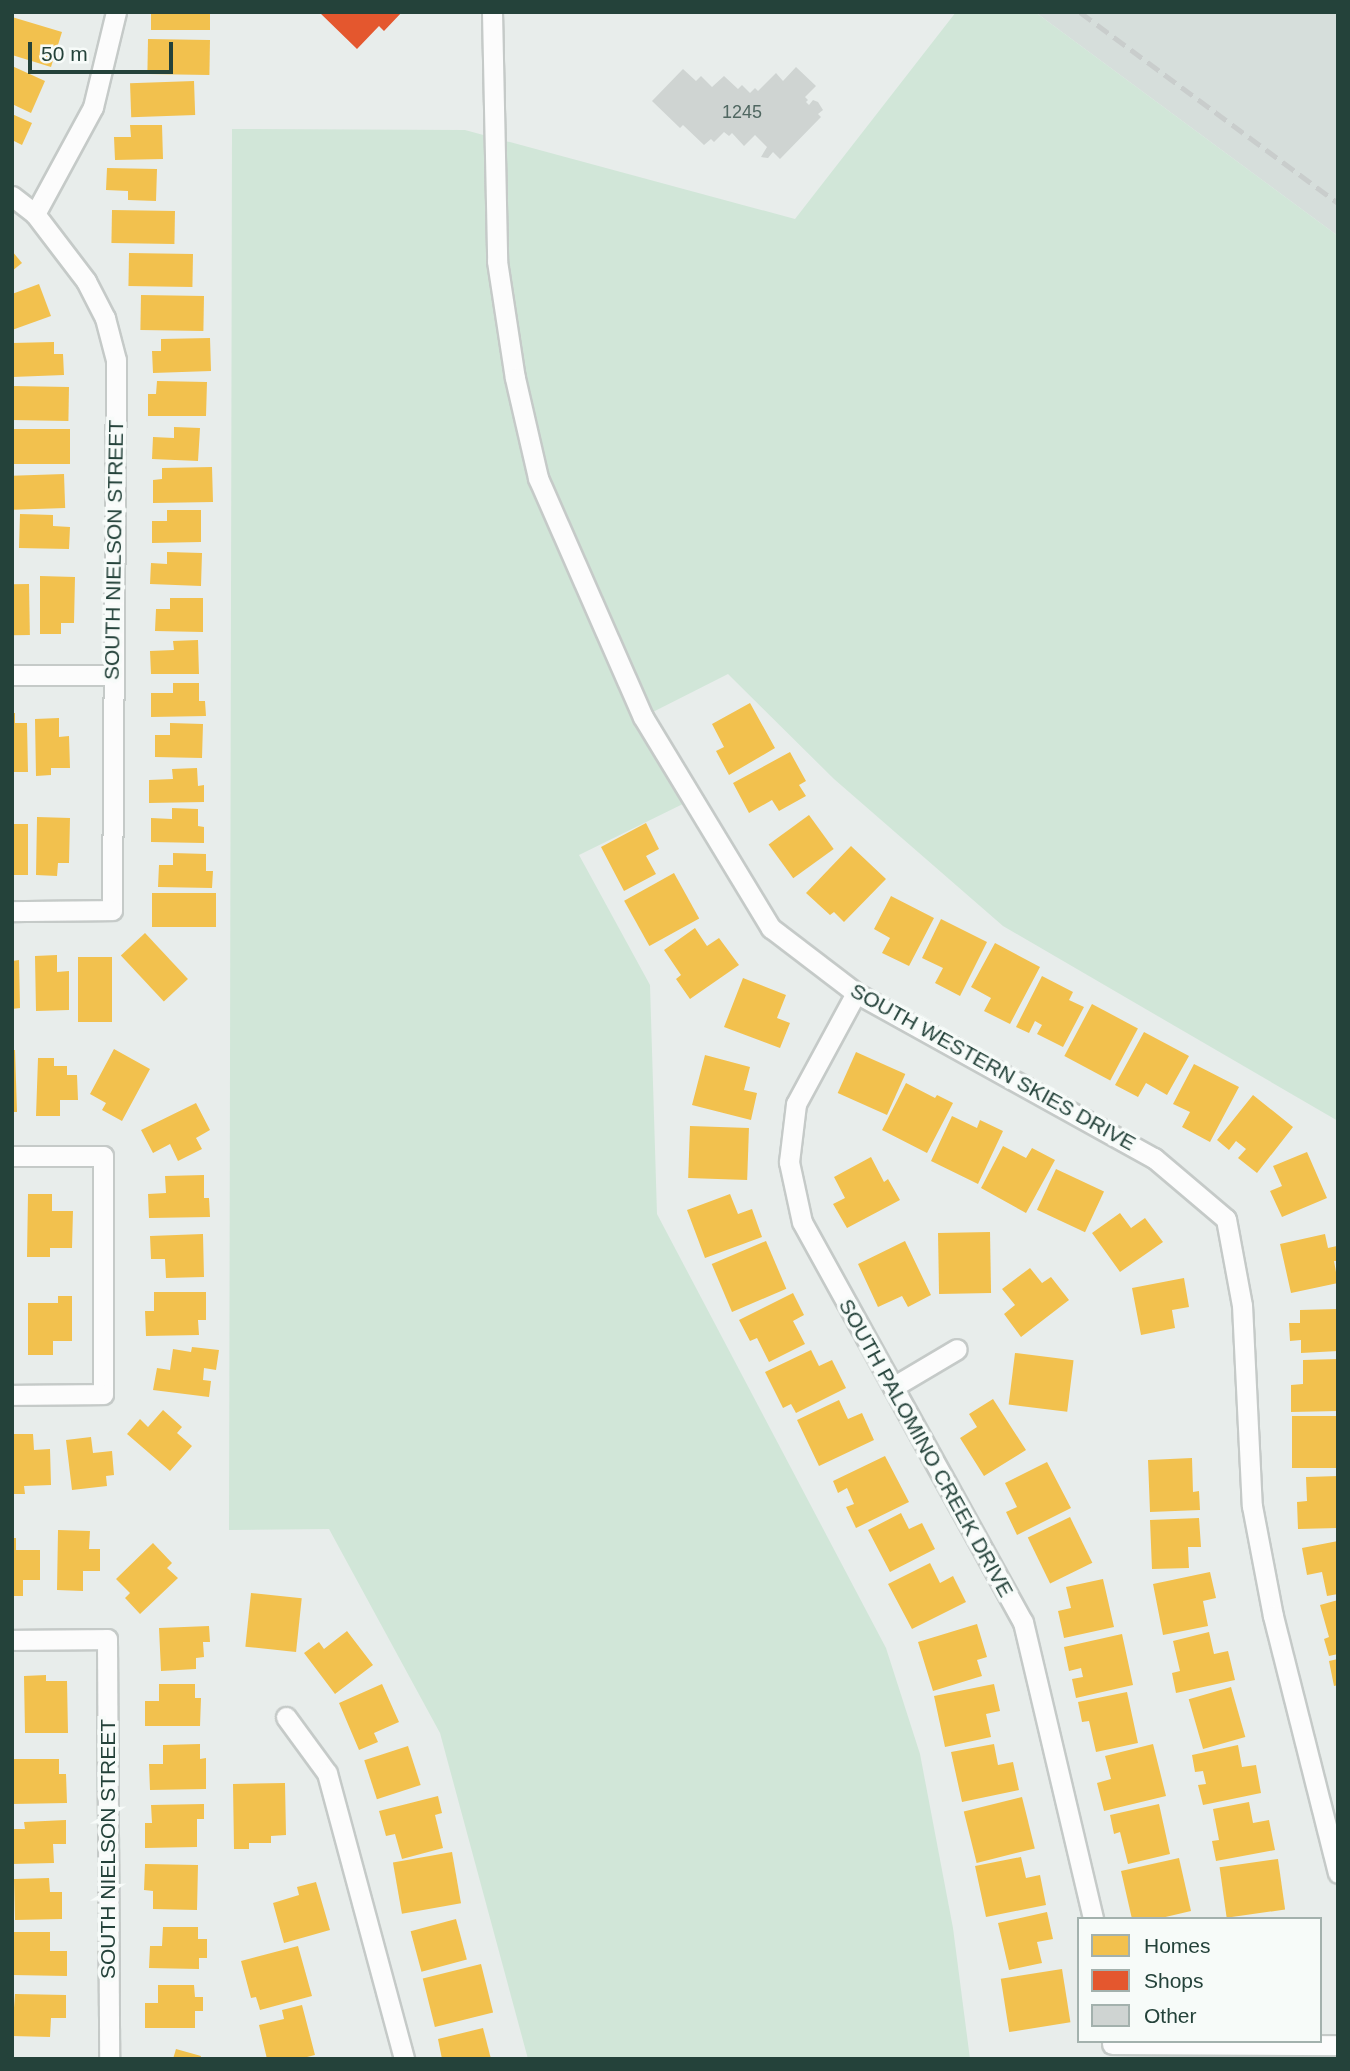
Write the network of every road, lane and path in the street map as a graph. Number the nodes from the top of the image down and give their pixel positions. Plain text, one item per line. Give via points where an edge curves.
1 (116, 12) edge
2 (492, 12) edge
3 (12, 196) edge
4 (35, 214) junction
5 (12, 675) edge
6 (112, 675) junction
7 (12, 911) edge
8 (856, 993) junction
9 (12, 1156) edge
10 (957, 1349) dead end
11 (893, 1387) junction
12 (12, 1395) edge
13 (12, 1640) edge
14 (286, 1717) dead end
15 (1338, 1873) edge
16 (1093, 1917) edge
17 (1338, 2045) edge
18 (1112, 2048) edge
19 (109, 2059) edge
20 (404, 2059) edge

1 - 4 street via 93,107
2 - 8 street, SOUTH WESTERN SKIES DRIVE via 497,261 515,378 538,478 643,717 771,928
3 - 4 street, SOUTH NIELSON STREET
4 - 6 street, SOUTH NIELSON STREET via 86,281 105,318 116,360
5 - 6 street
6 - 7 street, SOUTH NIELSON STREET via 111,910
8 - 11 street, SOUTH PALOMINO CREEK DRIVE via 796,1104 789,1162 802,1222
8 - 15 street, SOUTH WESTERN SKIES DRIVE via 1154,1158 1226,1219 1242,1304 1252,1506 1273,1616
9 - 12 street via 103,1156 103,1394
10 - 11 street
11 - 16 street, SOUTH PALOMINO CREEK DRIVE via 1023,1622
13 - 19 street, SOUTH NIELSON STREET via 107,1639
14 - 20 street via 327,1773
17 - 18 street

